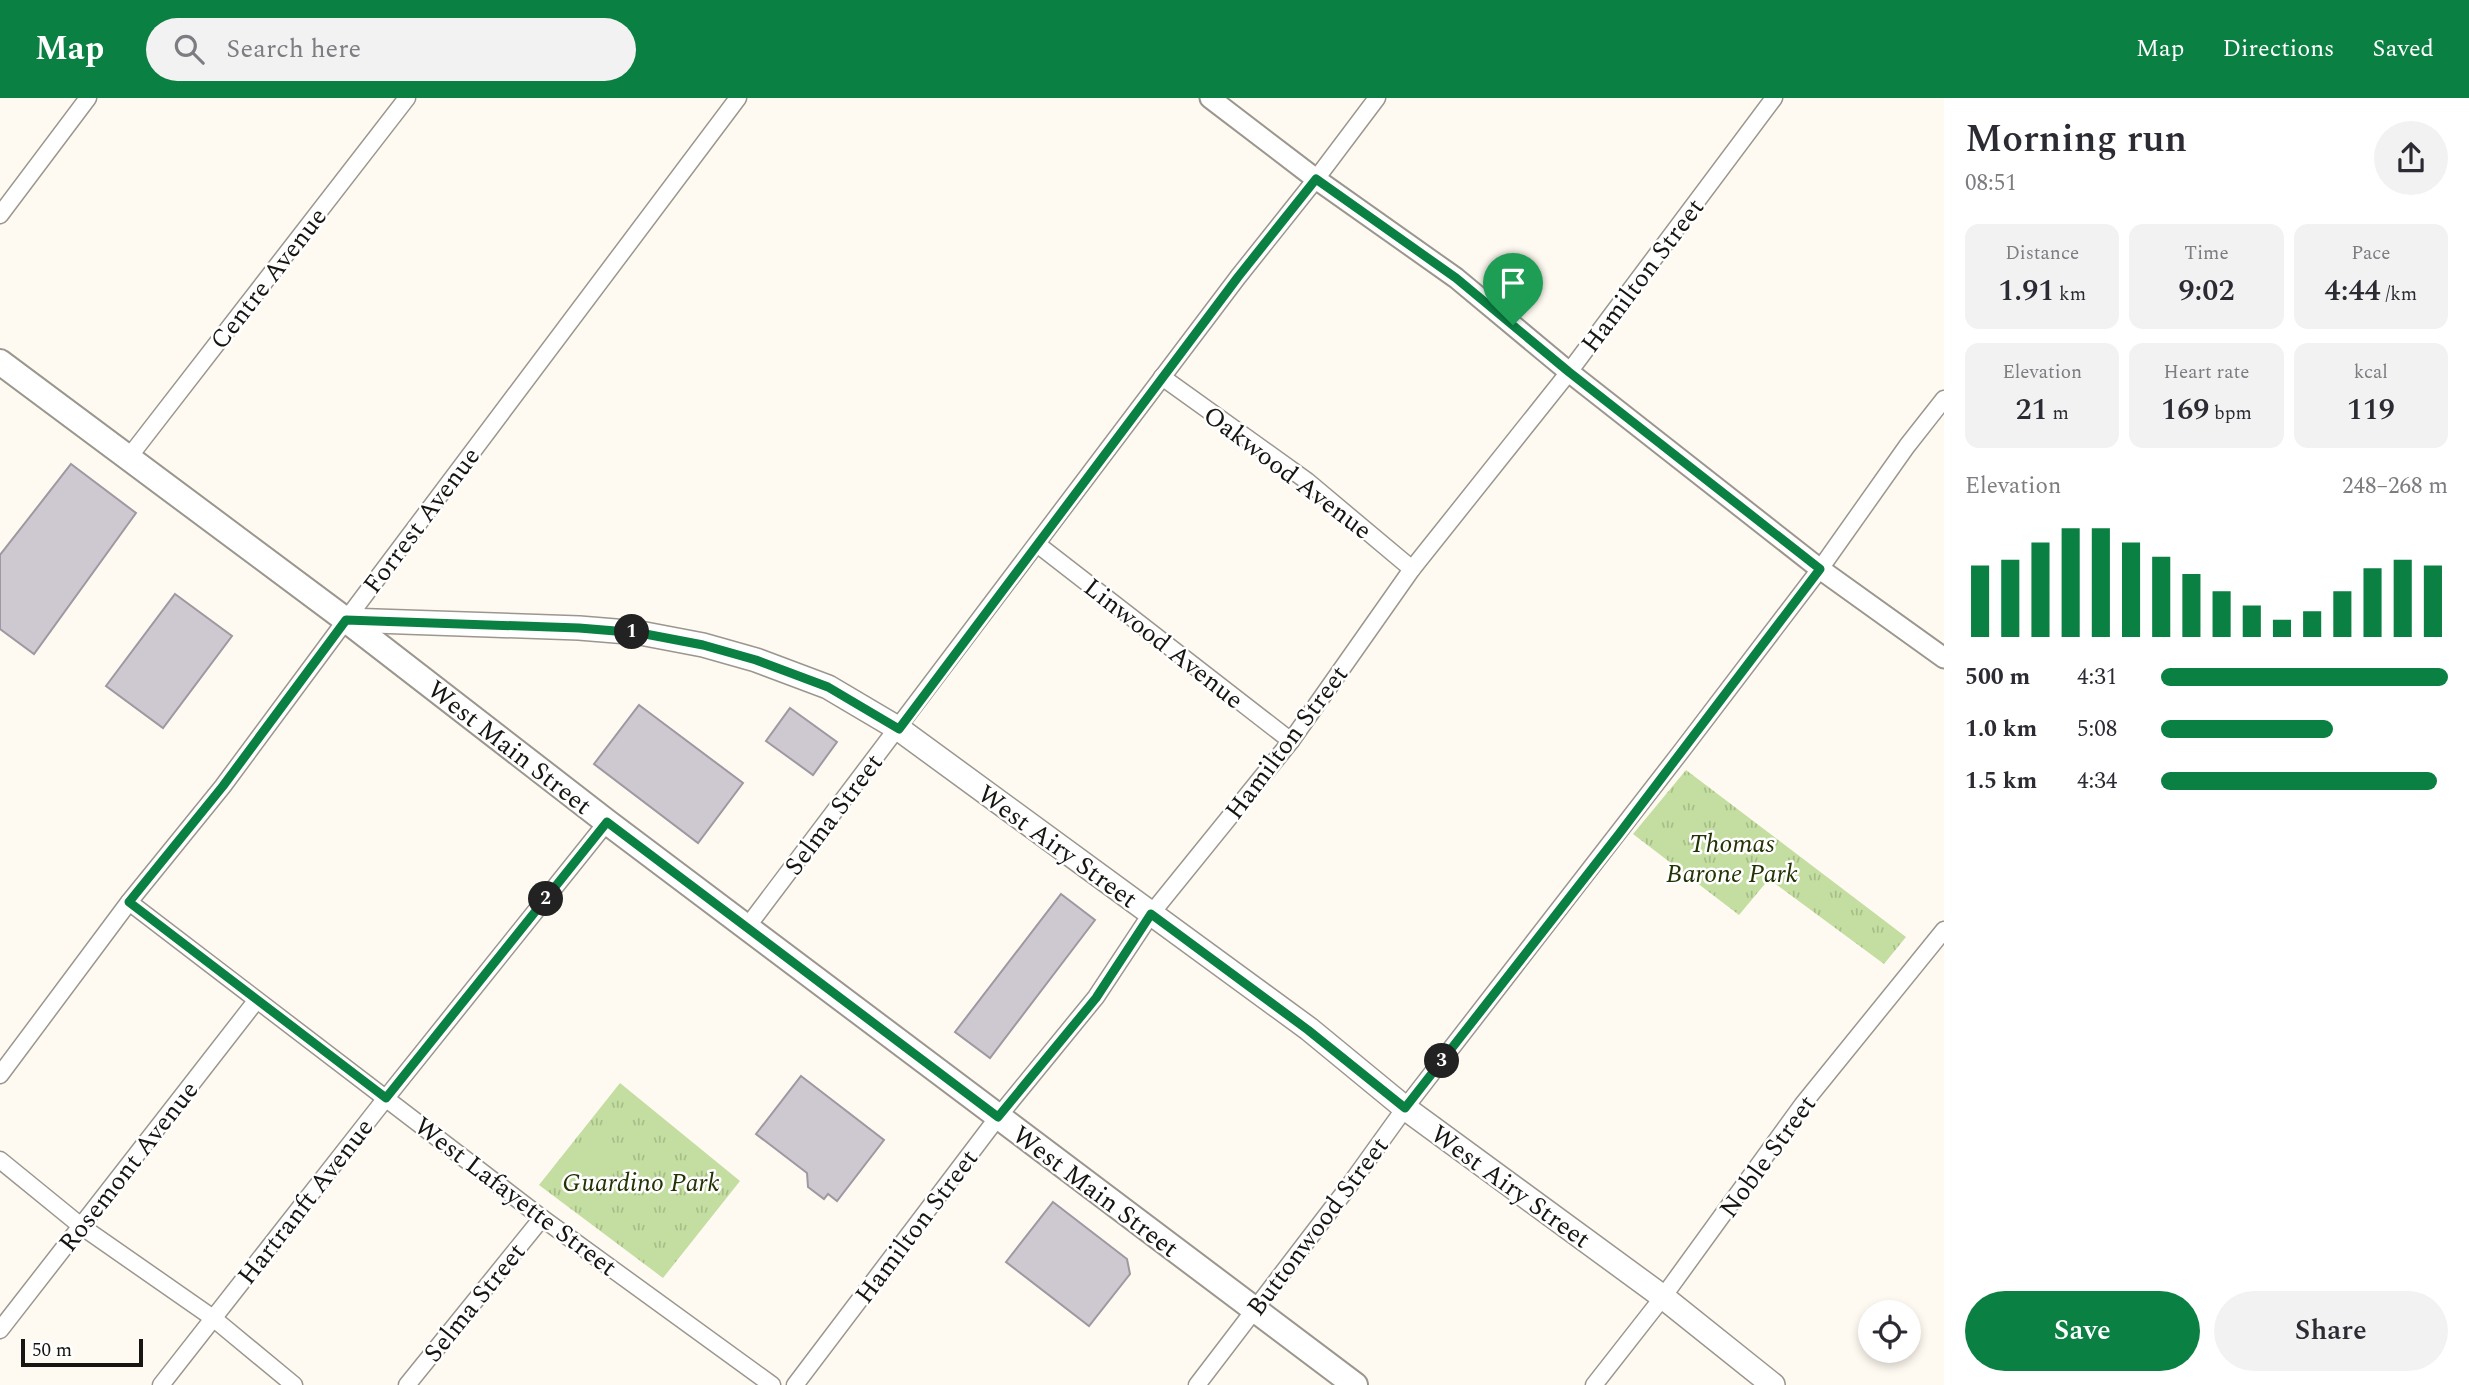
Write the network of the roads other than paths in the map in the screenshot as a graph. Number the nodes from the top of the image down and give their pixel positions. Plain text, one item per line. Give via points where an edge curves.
1 (88, 98) edge
2 (407, 98) edge
3 (738, 98) edge
4 (1210, 98) edge
5 (1377, 98) edge
6 (1774, 98) edge
7 (1316, 179) junction
8 (0, 215) edge
9 (0, 362) edge
10 (1569, 372) junction
11 (1162, 377) junction
12 (1944, 399) edge
13 (129, 457) junction
14 (1037, 544) junction
15 (1412, 569) junction
16 (1820, 569) junction
17 (346, 620) junction
18 (1944, 658) edge
19 (899, 729) junction
20 (1291, 741) junction
21 (607, 822) junction
22 (129, 902) junction
23 (1151, 914) junction
24 (747, 927) junction
25 (1944, 930) edge
26 (257, 1001) junction
27 (0, 1075) edge
28 (386, 1098) junction
29 (1405, 1108) junction
30 (998, 1117) junction
31 (0, 1160) edge
32 (542, 1218) junction
33 (81, 1226) junction
34 (1664, 1297) junction
35 (1254, 1310) junction
36 (213, 1318) junction
37 (0, 1330) edge
38 (161, 1385) edge
39 (295, 1385) edge
40 (407, 1385) edge
41 (772, 1385) edge
42 (795, 1385) edge
43 (1197, 1385) edge
44 (1355, 1385) edge
45 (1594, 1385) edge
46 (1773, 1385) edge

1 - 8 street
2 - 13 street, Centre Avenue
3 - 17 street, Forrest Avenue
4 - 7 street
5 - 7 street, Selma Street
6 - 10 street, Hamilton Street
7 - 10 street via 1456,278
7 - 11 street, Selma Street
9 - 13 main road, West Main Street
10 - 15 street, Hamilton Street
10 - 16 street
11 - 14 street, Selma Street
11 - 15 street, Oakwood Avenue via 1307,481
12 - 16 street, Buttonwood Street
13 - 17 main road, West Main Street
14 - 19 street, Selma Street
14 - 20 street, Linwood Avenue
15 - 20 street, Hamilton Street
16 - 18 street
16 - 29 street, Buttonwood Street
17 - 19 main road, West Airy Street via 579,628 703,645 828,687
17 - 21 main road, West Main Street
17 - 22 street, Forrest Avenue via 223,786
19 - 23 main road, West Airy Street
19 - 24 street, Selma Street
20 - 23 street, Hamilton Street
21 - 24 main road, West Main Street
21 - 28 street, Hartranft Avenue
22 - 26 street, West Lafayette Street
22 - 27 street, Forrest Avenue
23 - 29 main road, West Airy Street
23 - 30 street, Hamilton Street via 1096,998
24 - 30 main road, West Main Street
25 - 34 street, Noble Street via 1803,1104
26 - 28 street, West Lafayette Street
26 - 33 street, Rosemont Avenue
28 - 32 street, West Lafayette Street
28 - 36 street, Hartranft Avenue
29 - 34 main road, West Airy Street
29 - 35 street, Buttonwood Street
30 - 35 main road, West Main Street
30 - 42 street, Hamilton Street
31 - 33 street
32 - 40 street, Selma Street
32 - 41 street, West Lafayette Street
33 - 36 street
33 - 37 street, Rosemont Avenue
34 - 45 street, Noble Street
34 - 46 main road, West Airy Street
35 - 43 street, Buttonwood Street
35 - 44 main road, West Main Street
36 - 38 street, Hartranft Avenue
36 - 39 street

